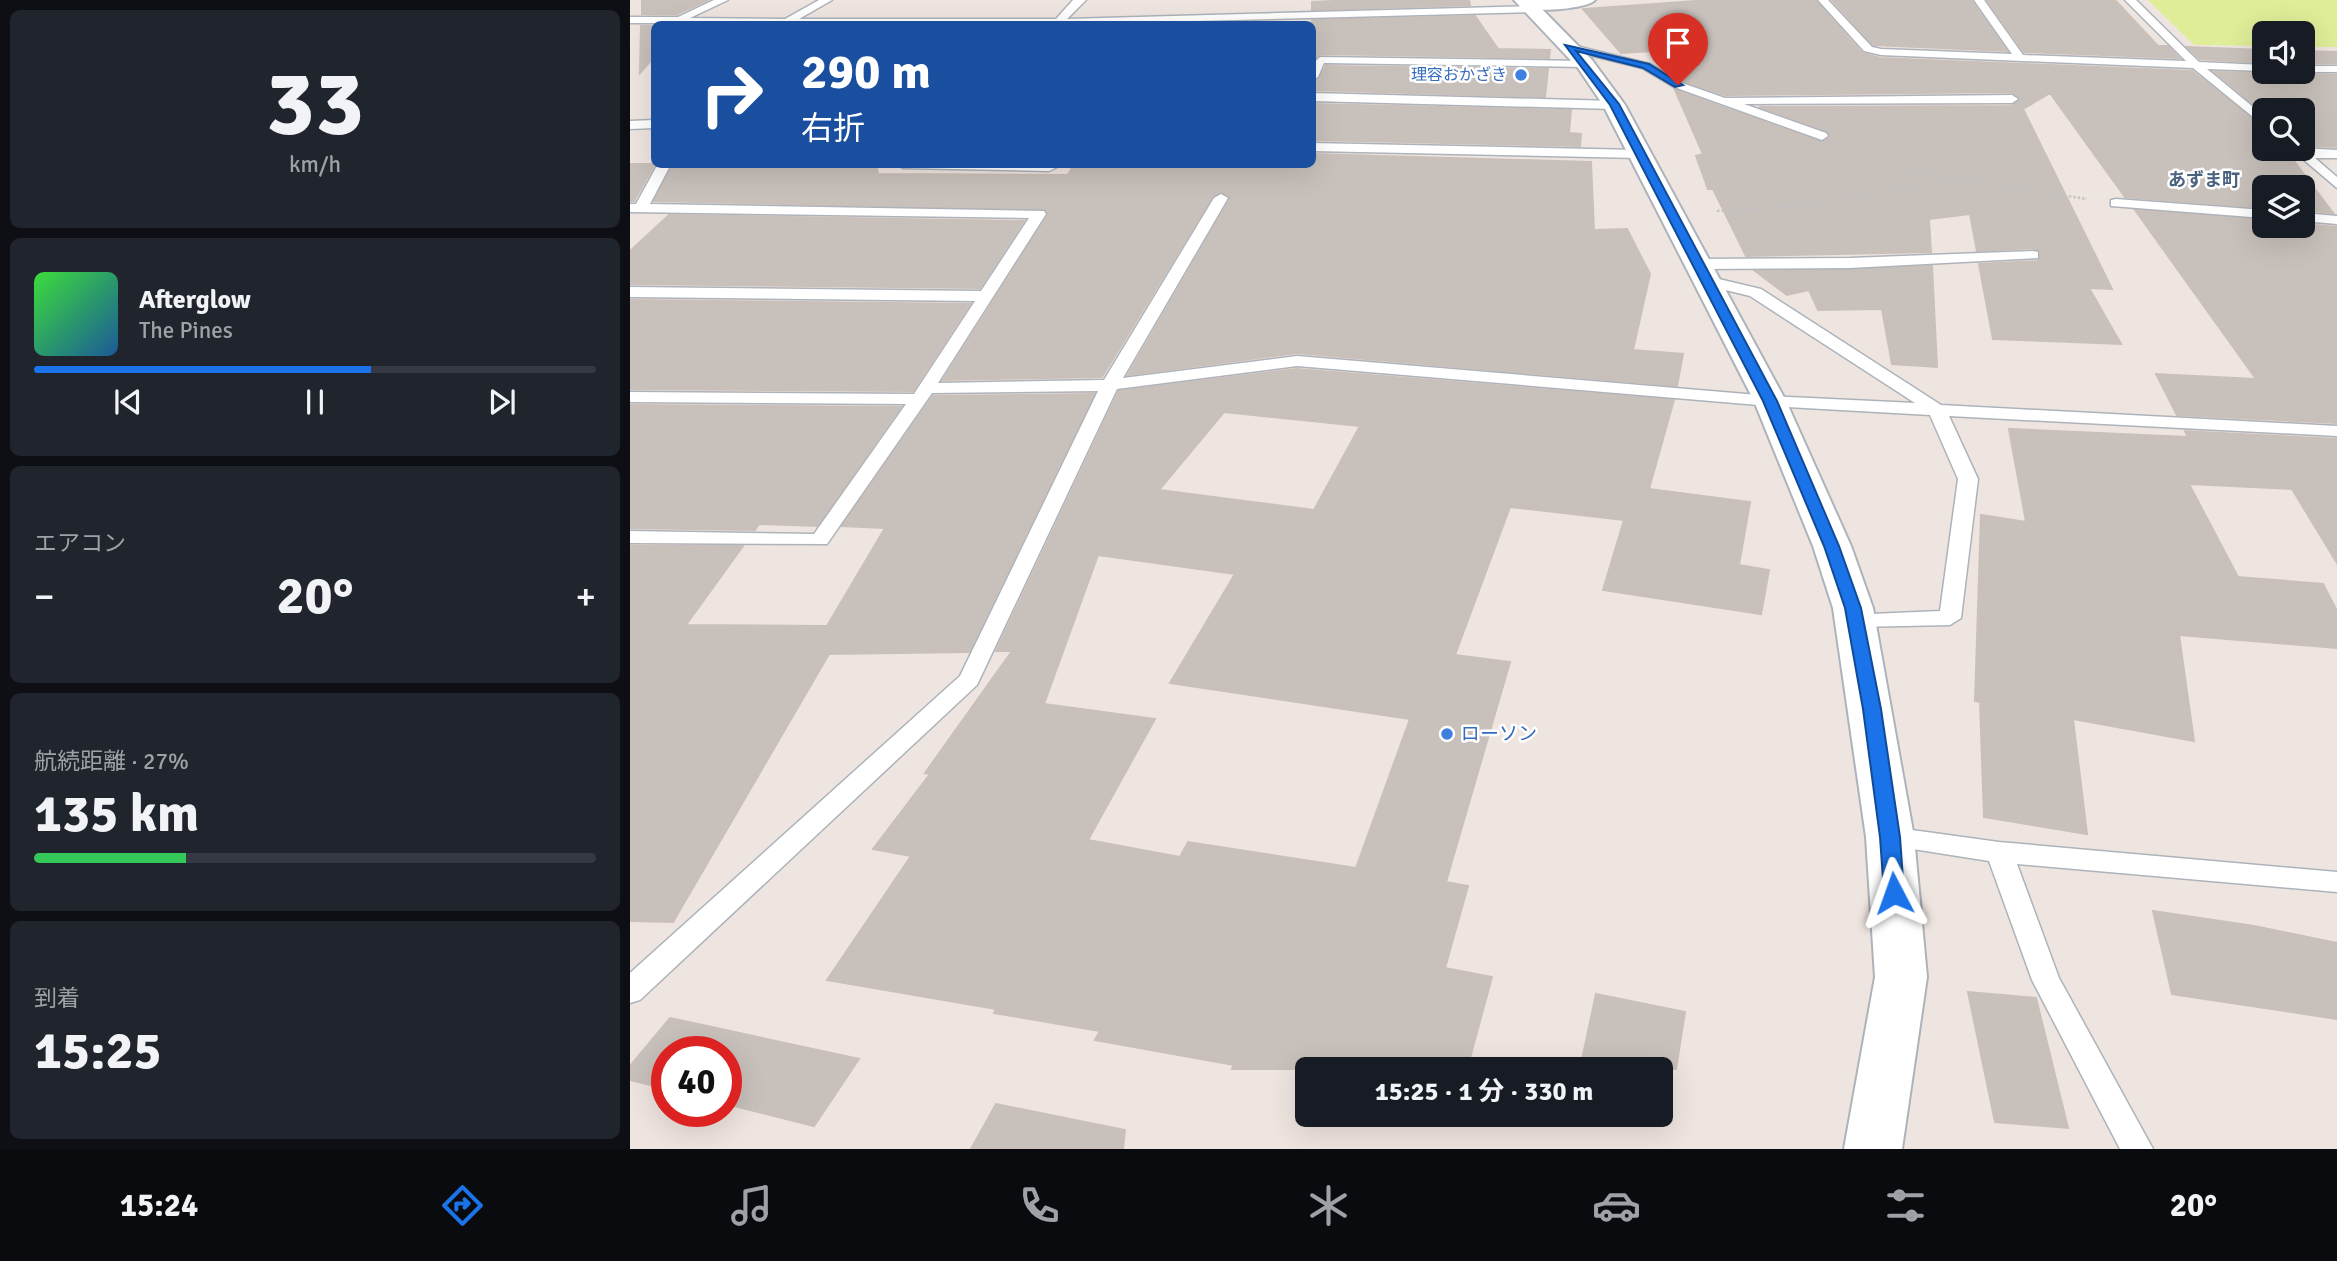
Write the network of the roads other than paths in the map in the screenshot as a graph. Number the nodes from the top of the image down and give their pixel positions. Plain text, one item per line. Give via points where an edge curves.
1 (723, 0) edge
2 (827, 0) edge
3 (1081, 0) edge
4 (1587, 0) edge
5 (1823, 0) edge
6 (1979, 0) edge
7 (2130, 0) edge
8 (1529, 5) edge
9 (630, 20) edge
10 (674, 21) joint
11 (786, 21) edge
12 (1060, 21) joint
13 (1168, 21) edge
14 (1576, 56) junction
15 (2020, 58) junction
16 (2197, 66) junction
17 (1316, 68) edge
18 (2252, 68) edge
19 (2315, 69) edge
20 (2337, 69) edge
21 (1316, 97) edge
22 (2012, 99) dead end
23 (1727, 102) junction
24 (1614, 104) junction
25 (2252, 112) edge
26 (651, 124) edge
27 (630, 125) edge
28 (1822, 136) dead end
29 (1316, 147) edge
30 (2315, 152) edge
31 (1638, 154) junction
32 (2337, 154) edge
33 (2312, 161) edge
34 (662, 168) edge
35 (2337, 184) edge
36 (1221, 198) dead end
37 (2116, 203) road end
38 (636, 208) edge
39 (2252, 213) edge
40 (2315, 218) edge
41 (2337, 220) edge
42 (2033, 255) dead end
43 (1701, 272) junction
44 (630, 292) edge
45 (985, 296) junction
46 (1110, 385) junction
47 (923, 394) junction
48 (630, 397) edge
49 (1770, 401) junction
50 (1937, 410) junction
51 (2337, 431) edge
52 (630, 537) edge
53 (1855, 620) junction
54 (1890, 837) junction
55 (2000, 852) junction
56 (2337, 882) edge
57 (630, 991) edge
58 (1873, 1149) edge
59 (2137, 1149) edge

1 - 10 lane
2 - 11 lane
3 - 12 lane
4 - 8 street
5 - 15 lane via 1868,49
6 - 15 lane
7 - 16 lane
8 - 13 lane
8 - 14 street
9 - 10 lane
12 - 13 lane
14 - 17 lane via 1320,60
14 - 23 lane via 1646,66 1678,85
14 - 24 street
15 - 16 lane
16 - 18 lane
16 - 25 lane
19 - 20 lane
21 - 24 lane
22 - 23 lane
23 - 28 lane
24 - 31 street
26 - 27 lane
29 - 31 lane
30 - 32 lane
31 - 43 street
33 - 35 lane
34 - 38 lane
36 - 46 lane
37 - 39 lane
38 - 45 lane via 1039,214
40 - 41 lane
42 - 43 lane
43 - 49 street
43 - 50 lane via 1755,292
44 - 45 lane
45 - 47 lane
46 - 47 lane
46 - 49 lane via 1297,361
46 - 57 lane via 969,680
47 - 48 lane
47 - 52 lane via 820,540
49 - 50 lane
49 - 53 street via 1832,546
50 - 51 lane
50 - 53 lane via 1968,479 1950,618
53 - 54 street
54 - 55 lane
54 - 58 street via 1901,977
55 - 56 lane
55 - 59 lane via 2046,980

